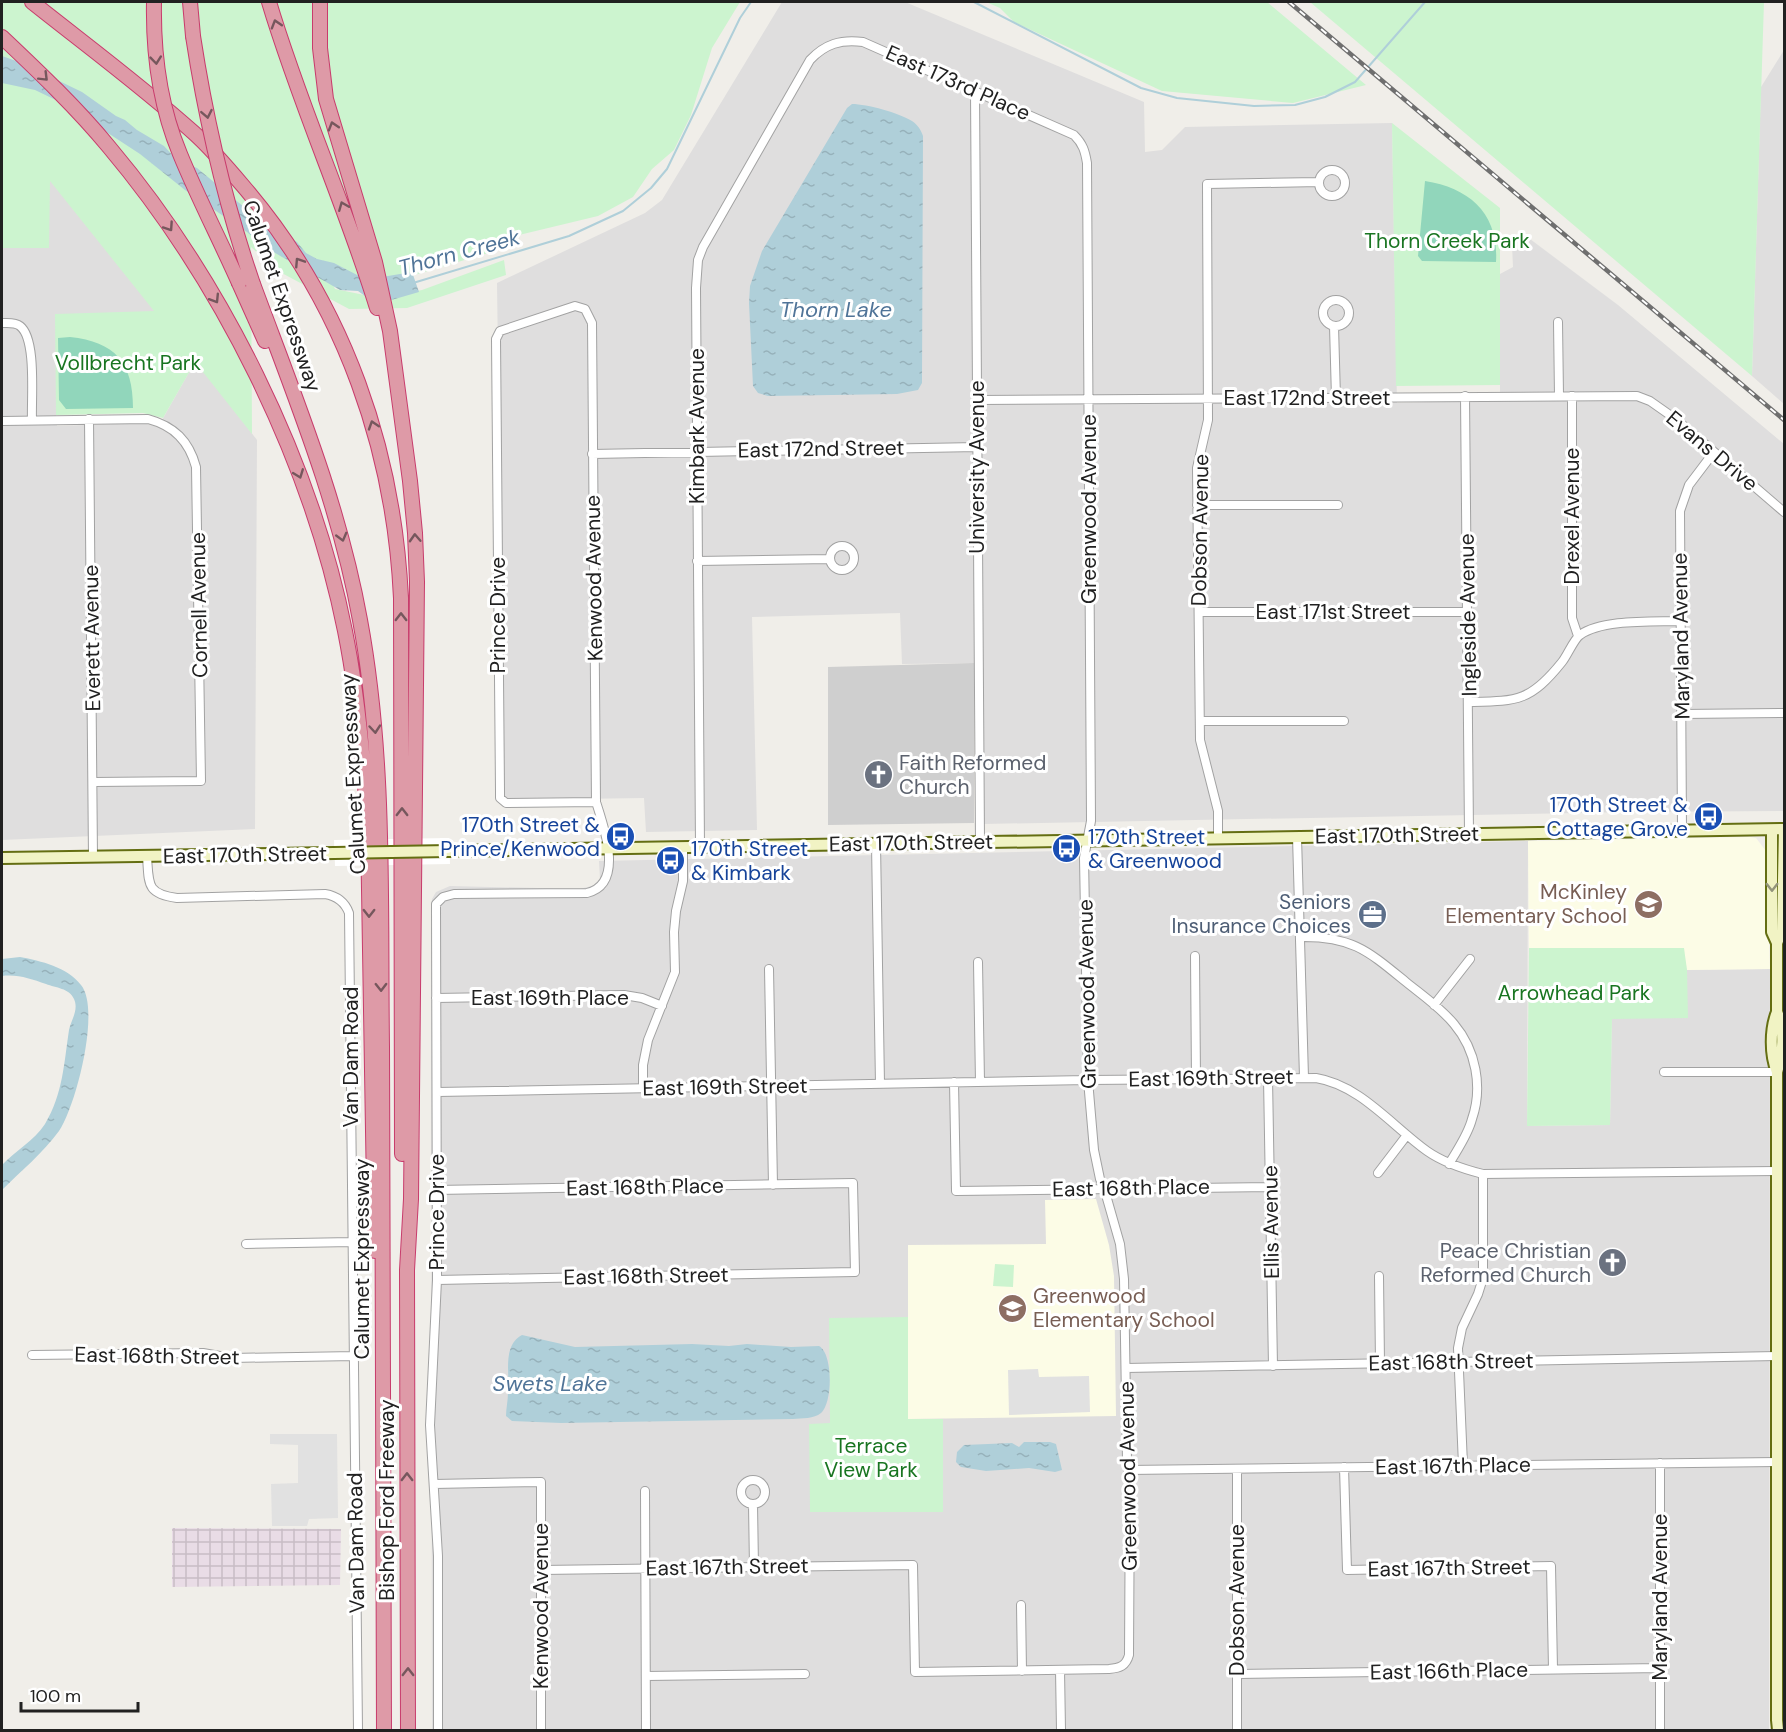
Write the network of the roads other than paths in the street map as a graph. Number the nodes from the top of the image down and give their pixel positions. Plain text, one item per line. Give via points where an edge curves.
1 (32, 2) edge
2 (154, 2) edge
3 (190, 2) edge
4 (269, 2) edge
5 (320, 2) edge
6 (2, 37) edge
7 (830, 45) joint
8 (975, 91) junction
9 (1081, 141) joint
10 (1319, 182) dead end
11 (369, 262) junction
12 (246, 284) junction
13 (1558, 322) dead end
14 (2, 323) edge
15 (1334, 326) dead end
16 (497, 334) joint
17 (1465, 396) junction
18 (1559, 396) junction
19 (1572, 396) junction
20 (1637, 396) joint
21 (1336, 398) junction
22 (1088, 399) junction
23 (1208, 399) junction
24 (977, 400) junction
25 (89, 419) junction
26 (32, 420) junction
27 (2, 421) edge
28 (977, 447) junction
29 (698, 451) junction
30 (1714, 452) junction
31 (592, 454) junction
32 (1197, 505) junction
33 (1338, 505) dead end
34 (1785, 512) edge
35 (830, 559) dead end
36 (698, 561) junction
37 (1198, 612) junction
38 (1467, 612) junction
39 (1680, 621) junction
40 (1578, 636) junction
41 (1469, 702) junction
42 (1785, 713) edge
43 (1682, 714) junction
44 (1200, 721) junction
45 (1344, 721) dead end
46 (94, 782) junction
47 (596, 802) junction
48 (1784, 829) edge
49 (1682, 830) junction
50 (1772, 830) junction
51 (1469, 834) junction
52 (1297, 837) junction
53 (1218, 838) junction
54 (1088, 840) junction
55 (980, 842) junction
56 (876, 844) junction
57 (683, 847) junction
58 (700, 847) junction
59 (608, 848) junction
60 (147, 856) junction
61 (93, 857) junction
62 (2, 858) edge
63 (1300, 936) junction
64 (1777, 944) junction
65 (1195, 956) dead end
66 (1470, 959) dead end
67 (978, 962) dead end
68 (769, 969) dead end
69 (436, 998) junction
70 (1434, 1005) junction
71 (662, 1006) junction
72 (1664, 1072) dead end
73 (1777, 1072) junction
74 (1304, 1077) junction
75 (1268, 1078) junction
76 (1196, 1079) junction
77 (1088, 1080) junction
78 (954, 1082) junction
79 (980, 1082) junction
80 (880, 1084) junction
81 (771, 1086) junction
82 (643, 1088) junction
83 (436, 1092) junction
84 (1407, 1135) junction
85 (1781, 1150) edge
86 (1449, 1164) junction
87 (1777, 1171) junction
88 (1378, 1173) dead end
89 (1483, 1174) junction
90 (773, 1185) junction
91 (1271, 1187) junction
92 (1104, 1188) junction
93 (436, 1190) junction
94 (352, 1242) junction
95 (246, 1244) dead end
96 (1781, 1261) edge
97 (407, 1270) junction
98 (855, 1272) joint
99 (1379, 1276) dead end
100 (437, 1280) junction
101 (32, 1355) dead end
102 (355, 1356) junction
103 (1777, 1356) junction
104 (1458, 1362) junction
105 (1380, 1364) junction
106 (1273, 1366) junction
107 (1126, 1368) junction
108 (383, 1391) junction
109 (1777, 1462) junction
110 (1660, 1463) junction
111 (1463, 1465) junction
112 (1344, 1467) junction
113 (1237, 1469) junction
114 (1128, 1470) junction
115 (434, 1484) junction
116 (1781, 1486) edge
117 (645, 1491) dead end
118 (753, 1504) dead end
119 (754, 1567) junction
120 (645, 1569) junction
121 (542, 1570) junction
122 (1781, 1585) edge
123 (1021, 1605) dead end
124 (1660, 1668) junction
125 (1553, 1669) junction
126 (1060, 1670) junction
127 (1022, 1671) junction
128 (805, 1674) dead end
129 (1237, 1674) junction
130 (646, 1676) junction
131 (1776, 1727) edge
132 (358, 1731) edge
133 (384, 1731) edge
134 (408, 1731) edge
135 (438, 1731) edge
136 (541, 1731) edge
137 (646, 1731) edge
138 (1061, 1731) edge
139 (1237, 1731) edge
140 (1660, 1731) edge

97 -> 1 highway via 402,1198 399,559 378,440 360,384 328,312 285,240 233,174 195,134
2 -> 12 highway, bridge via 156,64 179,153
3 -> 12 highway, Calumet Expressway, bridge via 201,86
11 -> 4 highway via 286,58
11 -> 5 highway via 326,99
6 -> 108 highway via 110,147 184,249 256,372 317,525 345,630 364,765 376,1344
7 - 8 street, East 173rd Place via 863,42
7 - 29 street, Kimbark Avenue via 810,60 698,260
8 - 9 street, East 173rd Place
8 - 24 street, University Avenue
9 - 22 street, Greenwood Avenue via 1087,163
10 - 23 street, Dobson Avenue via 1207,184
97 -> 11 highway via 417,582 400,407
12 -> 108 highway, Calumet Expressway via 320,461 343,541 367,659 377,748 380,830
13 - 18 street
14 - 26 street via 21,327 29,344
15 - 21 street
16 - 31 street, Kenwood Avenue via 570,306 585,309 592,323
16 - 47 street, Prince Drive via 500,798 514,804
17 - 18 street, East 172nd Street
17 - 21 street, East 172nd Street
17 - 38 street, Ingleside Avenue
18 - 19 street, East 172nd Street
19 - 20 street, East 172nd Street
19 - 40 street, Drexel Avenue via 1572,618
20 - 30 street, Evans Drive via 1658,405
21 - 23 street, East 172nd Street
22 - 23 street, East 172nd Street
22 - 24 street, East 172nd Street
22 - 54 street, Greenwood Avenue
23 - 32 street, Dobson Avenue via 1207,427 1198,457
24 - 28 street, University Avenue
25 - 26 street
25 - 46 street, Everett Avenue
25 - 46 street, Cornell Avenue via 160,422 180,435 193,455 198,484 201,781
26 - 27 street
28 - 29 street, East 172nd Street
28 - 55 street, University Avenue
29 - 31 street, East 172nd Street
29 - 36 street, Kimbark Avenue
30 - 34 street, Evans Drive
30 - 39 street, Maryland Avenue via 1682,501
31 - 47 street, Kenwood Avenue
32 - 33 street
32 - 37 street, Dobson Avenue
35 - 36 street
36 - 58 street, Kimbark Avenue
37 - 38 street, East 171st Street
37 - 44 street, Dobson Avenue
38 - 41 street, Ingleside Avenue
39 - 40 street via 1618,622
39 - 43 street, Maryland Avenue
40 - 41 street via 1560,664 1531,693 1511,700
41 - 51 street, Ingleside Avenue
42 - 43 street
43 - 49 street, Maryland Avenue
44 - 45 street
44 - 53 street, Dobson Avenue via 1201,748 1218,811
46 - 61 street, Everett Avenue
47 - 59 street, Kenwood Avenue
48 - 50 street, East 170th Street
48 - 64 street via 1782,932
49 - 50 street, East 170th Street
49 - 51 street, East 170th Street
50 -> 64 street via 1772,932
51 - 52 street, East 170th Street
52 - 53 street, East 170th Street
52 - 63 street
53 - 54 street, East 170th Street
54 - 55 street, East 170th Street
54 - 77 street, Greenwood Avenue via 1084,858
55 - 56 street, East 170th Street
56 - 58 street, East 170th Street
56 - 80 street
57 - 58 street, East 170th Street
57 - 59 street, East 170th Street
57 - 71 street via 683,881 674,932 675,972
59 - 60 street, East 170th Street, bridge
59 - 69 street, Prince Drive via 606,880 595,891 465,893 439,900 435,918
60 - 61 street, East 170th Street
60 - 94 street, Van Dam Road via 150,887 166,897 325,894 336,897 347,907 351,926
61 - 62 street, East 170th Street
63 - 70 street via 1330,938 1367,951
63 - 74 street
64 - 73 street via 1777,1012 1773,1021 1773,1061
65 - 76 street
66 - 70 street
67 - 79 street
68 - 81 street
69 - 71 street, East 169th Place via 624,995
69 - 83 street, Prince Drive
70 - 86 street via 1464,1038 1477,1081 1472,1120
71 - 82 street via 645,1051
72 - 73 street
73 - 85 street
74 - 75 street, East 169th Street
74 - 84 street, East 169th Street via 1343,1086
75 - 76 street, East 169th Street
75 - 91 street, Ellis Avenue
76 - 77 street, East 169th Street
77 - 79 street, East 169th Street
77 - 92 street, Greenwood Avenue via 1094,1150
78 - 79 street, East 169th Street
78 - 80 street, East 169th Street
78 - 92 street, East 168th Place via 956,1191
80 - 81 street, East 169th Street
81 - 82 street, East 169th Street
81 - 90 street
82 - 83 street, East 169th Street
83 - 93 street, Prince Drive
84 - 86 street, East 169th Street
84 - 88 street
85 - 87 street
86 - 89 street, East 169th Street
87 - 89 street, East 169th Street
87 - 96 street
89 - 104 street via 1483,1278 1462,1328
90 - 93 street, East 168th Place
90 - 98 street, East 168th Place via 853,1183
91 - 92 street, East 168th Place
91 - 106 street, Ellis Avenue
92 - 107 street, Greenwood Avenue via 1118,1235 1123,1270
93 - 100 street, Prince Drive
94 - 95 street
94 - 102 street, Van Dam Road
96 - 103 street
134 -> 97 highway, Bishop Ford Freeway
98 - 100 street, East 168th Street
99 - 105 street
100 - 115 street, Prince Drive via 430,1425
101 - 102 street, East 168th Street
102 - 132 street, Van Dam Road
103 - 104 street, East 168th Street
103 - 109 street
104 - 105 street, East 168th Street
104 - 111 street
105 - 106 street, East 168th Street
106 - 107 street, East 168th Street
107 - 114 street, Greenwood Avenue
108 - 133 highway, Bishop Ford Freeway
109 - 110 street, East 167th Place
109 - 116 street
110 - 111 street, East 167th Place
110 - 124 street, Maryland Avenue
111 - 112 street, East 167th Place
112 - 113 street, East 167th Place
112 - 125 street, East 167th Street via 1347,1570 1551,1566
113 - 114 street, East 167th Place
113 - 129 street, Dobson Avenue
114 - 126 street, Greenwood Avenue via 1130,1650 1121,1667
115 - 121 street, Kenwood Avenue via 541,1482
115 - 135 street, Prince Drive
116 - 122 street
117 - 120 street
118 - 119 street
119 - 120 street, East 167th Street
119 - 127 street, East 167th Street via 913,1565 915,1672
120 - 121 street, East 167th Street
120 - 130 street
121 - 136 street, Kenwood Avenue
122 - 131 street
123 - 127 street
124 - 125 street, East 166th Place
124 - 140 street, Maryland Avenue
125 - 129 street, East 166th Place
126 - 127 street
126 - 138 street
128 - 130 street
129 - 139 street, Dobson Avenue
130 - 137 street

